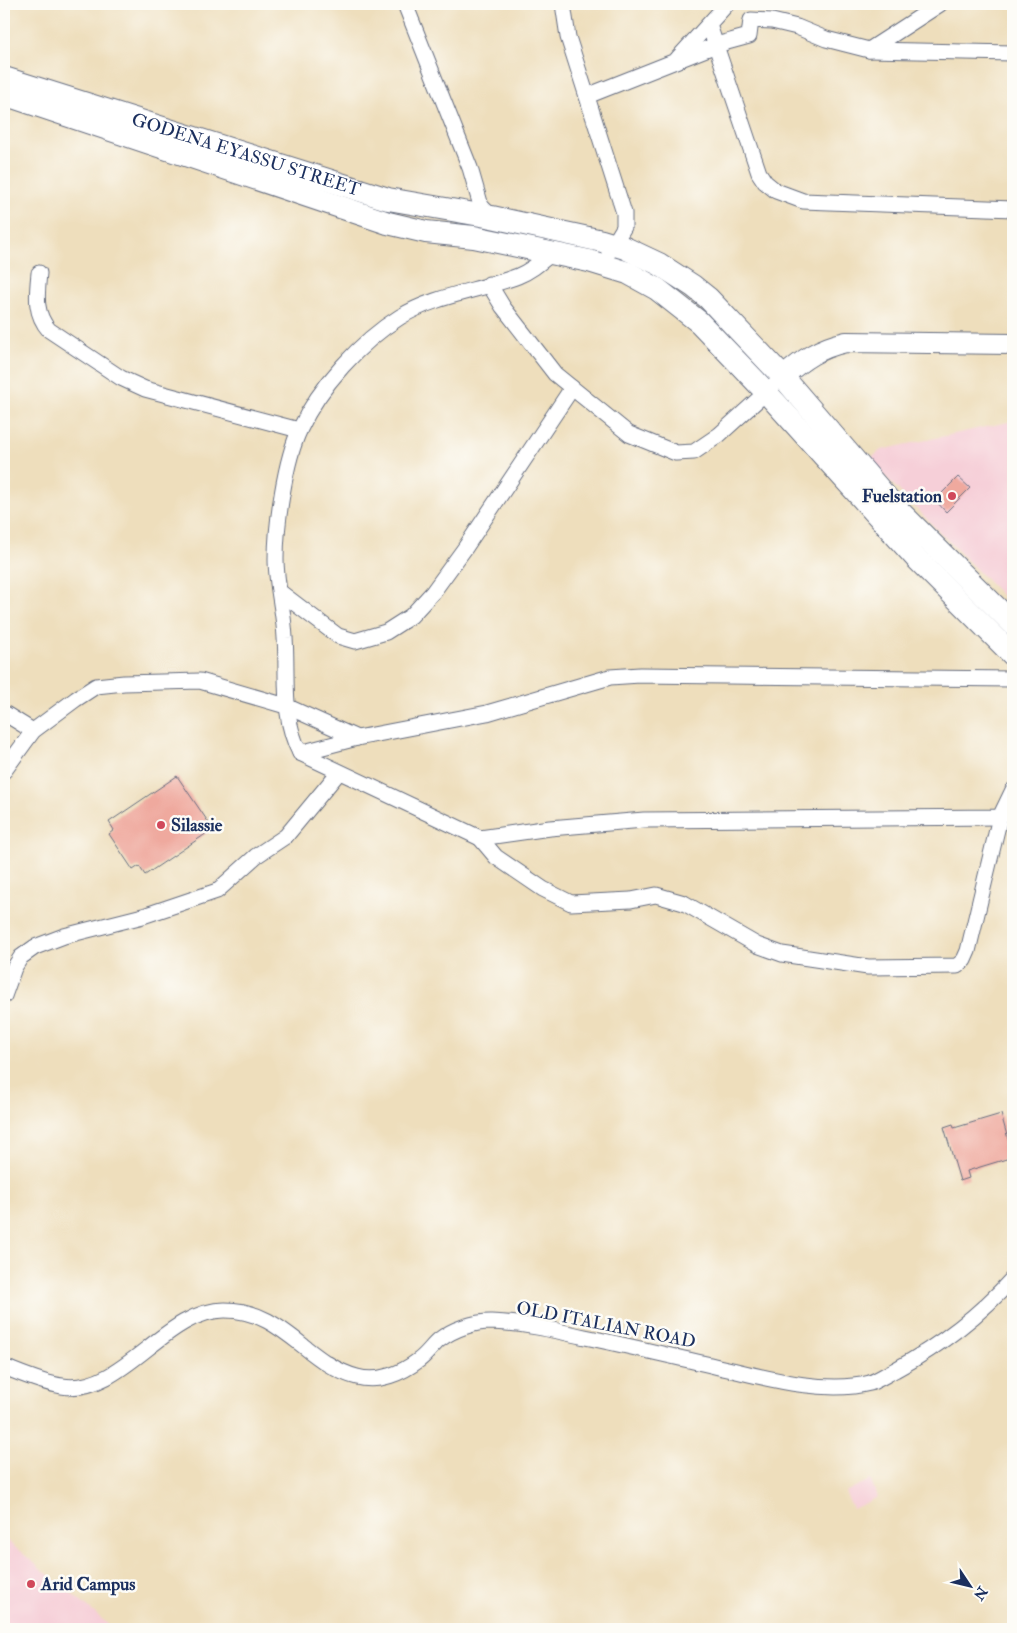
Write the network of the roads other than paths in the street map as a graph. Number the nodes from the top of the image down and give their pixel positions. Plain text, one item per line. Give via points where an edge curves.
1 (405, 4) edge
2 (563, 4) edge
3 (727, 4) edge
4 (940, 4) edge
5 (709, 25) junction
6 (716, 45) junction
7 (869, 50) junction
8 (1013, 53) edge
9 (674, 63) junction
10 (4, 78) edge
11 (4, 94) edge
12 (587, 96) junction
13 (1013, 208) edge
14 (492, 218) junction
15 (614, 245) junction
16 (552, 253) junction
17 (601, 264) junction
18 (39, 273) dead end
19 (489, 284) junction
20 (1013, 344) edge
21 (783, 377) junction
22 (572, 388) junction
23 (766, 392) junction
24 (299, 430) junction
25 (886, 511) junction
26 (922, 549) junction
27 (280, 592) junction
28 (1013, 624) edge
29 (1013, 655) edge
30 (1013, 679) edge
31 (286, 706) junction
32 (4, 713) edge
33 (34, 732) junction
34 (357, 738) junction
35 (300, 753) junction
36 (4, 771) edge
37 (339, 772) junction
38 (1013, 790) edge
39 (1000, 817) junction
40 (480, 838) junction
41 (4, 996) edge
42 (1013, 1278) edge
43 (4, 1366) edge

1 - 14 street via 470,168 481,206
2 - 12 street via 568,37
3 - 5 street
4 - 7 street
5 - 6 street
5 - 9 street
6 - 7 street via 749,36 751,20 797,27 826,39
6 - 9 street
6 - 13 street via 753,159 764,182 776,191 803,201
7 - 8 street
9 - 12 street
10 - 14 main road, GODENA EYASSU STREET via 388,199
11 - 16 main road, GODENA EYASSU STREET via 388,223
12 - 15 street via 621,200 624,226
14 - 15 main road, GODENA EYASSU STREET
15 - 17 street
15 - 21 main road, GODENA EYASSU STREET via 641,255 694,286
16 - 17 main road, GODENA EYASSU STREET
16 - 19 street via 518,276
17 - 23 main road, GODENA EYASSU STREET via 628,273 679,305
18 - 24 street via 36,304 42,322 115,375 145,389
19 - 22 street via 555,374
19 - 24 street via 428,304 401,316 374,335 337,373
20 - 21 street via 846,342 826,346
21 - 23 street
21 - 25 main road, GODENA EYASSU STREET
22 - 23 street via 629,434 676,454 694,452 719,435
22 - 27 street via 465,548 433,592 410,616 386,632 355,641 338,636
23 - 25 main road, GODENA EYASSU STREET
24 - 27 street via 282,502 276,558
25 - 26 main road
26 - 28 main road
26 - 29 main road
27 - 31 street via 285,638
30 - 34 street via 610,677 487,713
31 - 33 street via 200,681 124,682 96,686
31 - 34 street
31 - 35 street
32 - 33 street
33 - 36 street
34 - 35 street
35 - 37 street
37 - 40 street
37 - 41 street via 286,836 256,856 217,891 35,947 21,957 14,968
38 - 39 street
39 - 40 street via 644,820
39 - 40 street via 968,951 957,966 868,967 782,954 757,945 684,903 656,895 631,900 571,903 543,889 496,857
42 - 43 street, OLD ITALIAN ROAD via 972,1318 921,1356 872,1382 839,1387 769,1379 532,1326 489,1322 465,1326 440,1339 420,1359 390,1376 359,1378 334,1368 275,1323 256,1315 224,1310 184,1322 118,1370 90,1384 64,1387

